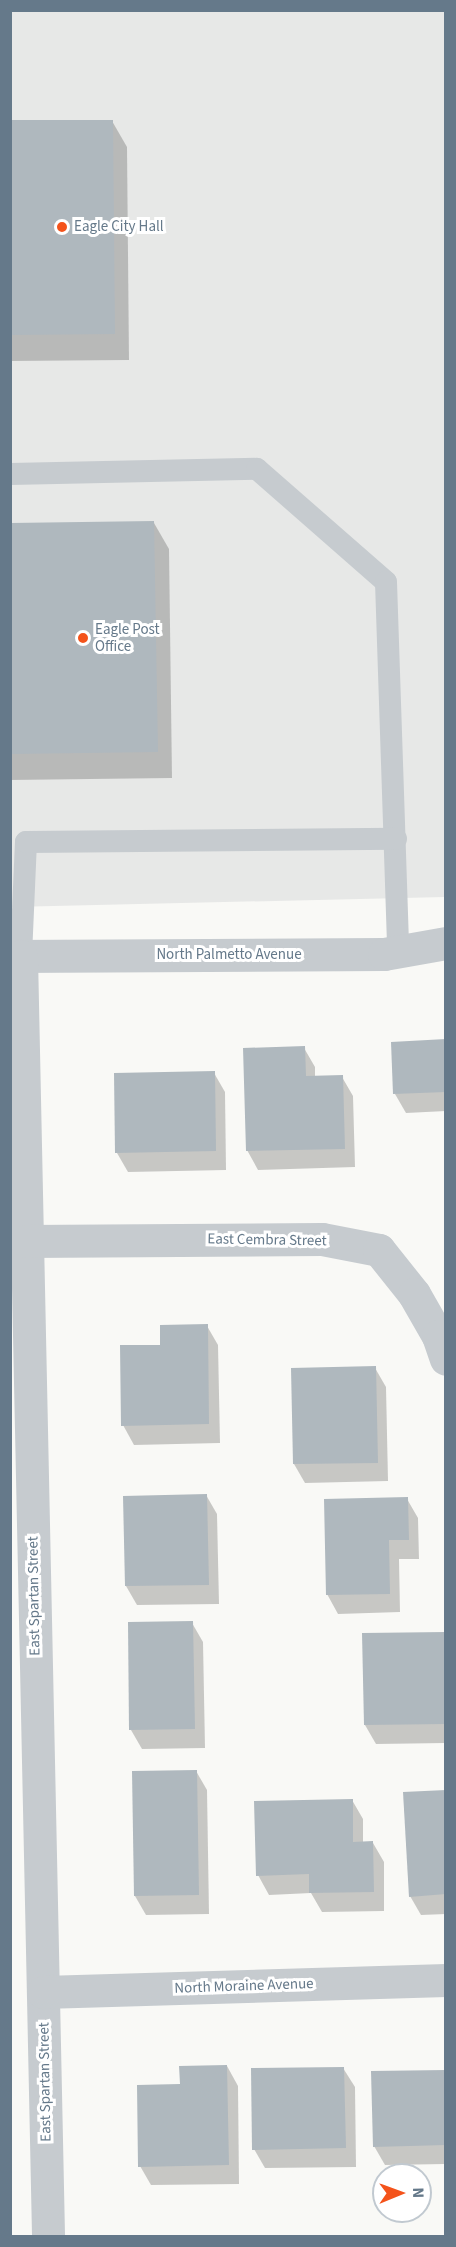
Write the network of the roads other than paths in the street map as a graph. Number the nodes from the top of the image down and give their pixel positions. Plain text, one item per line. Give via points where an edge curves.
1 (10, 474) edge
2 (396, 839) junction
3 (18, 842) edge
4 (446, 943) edge
5 (398, 952) junction
6 (16, 956) edge
7 (26, 1241) junction
8 (446, 1359) edge
9 (446, 1980) edge
10 (43, 1992) junction
11 (48, 2236) edge

1 - 2 lane via 257,469 386,582
2 - 3 lane
2 - 5 lane
3 - 6 lane
4 - 5 street, North Palmetto Avenue
5 - 6 street, North Palmetto Avenue
6 - 7 street, East Spartan Street
7 - 8 street, East Cembra Street via 322,1239 379,1250 414,1294
7 - 10 street, East Spartan Street
9 - 10 street, North Moraine Avenue
10 - 11 street, East Spartan Street

